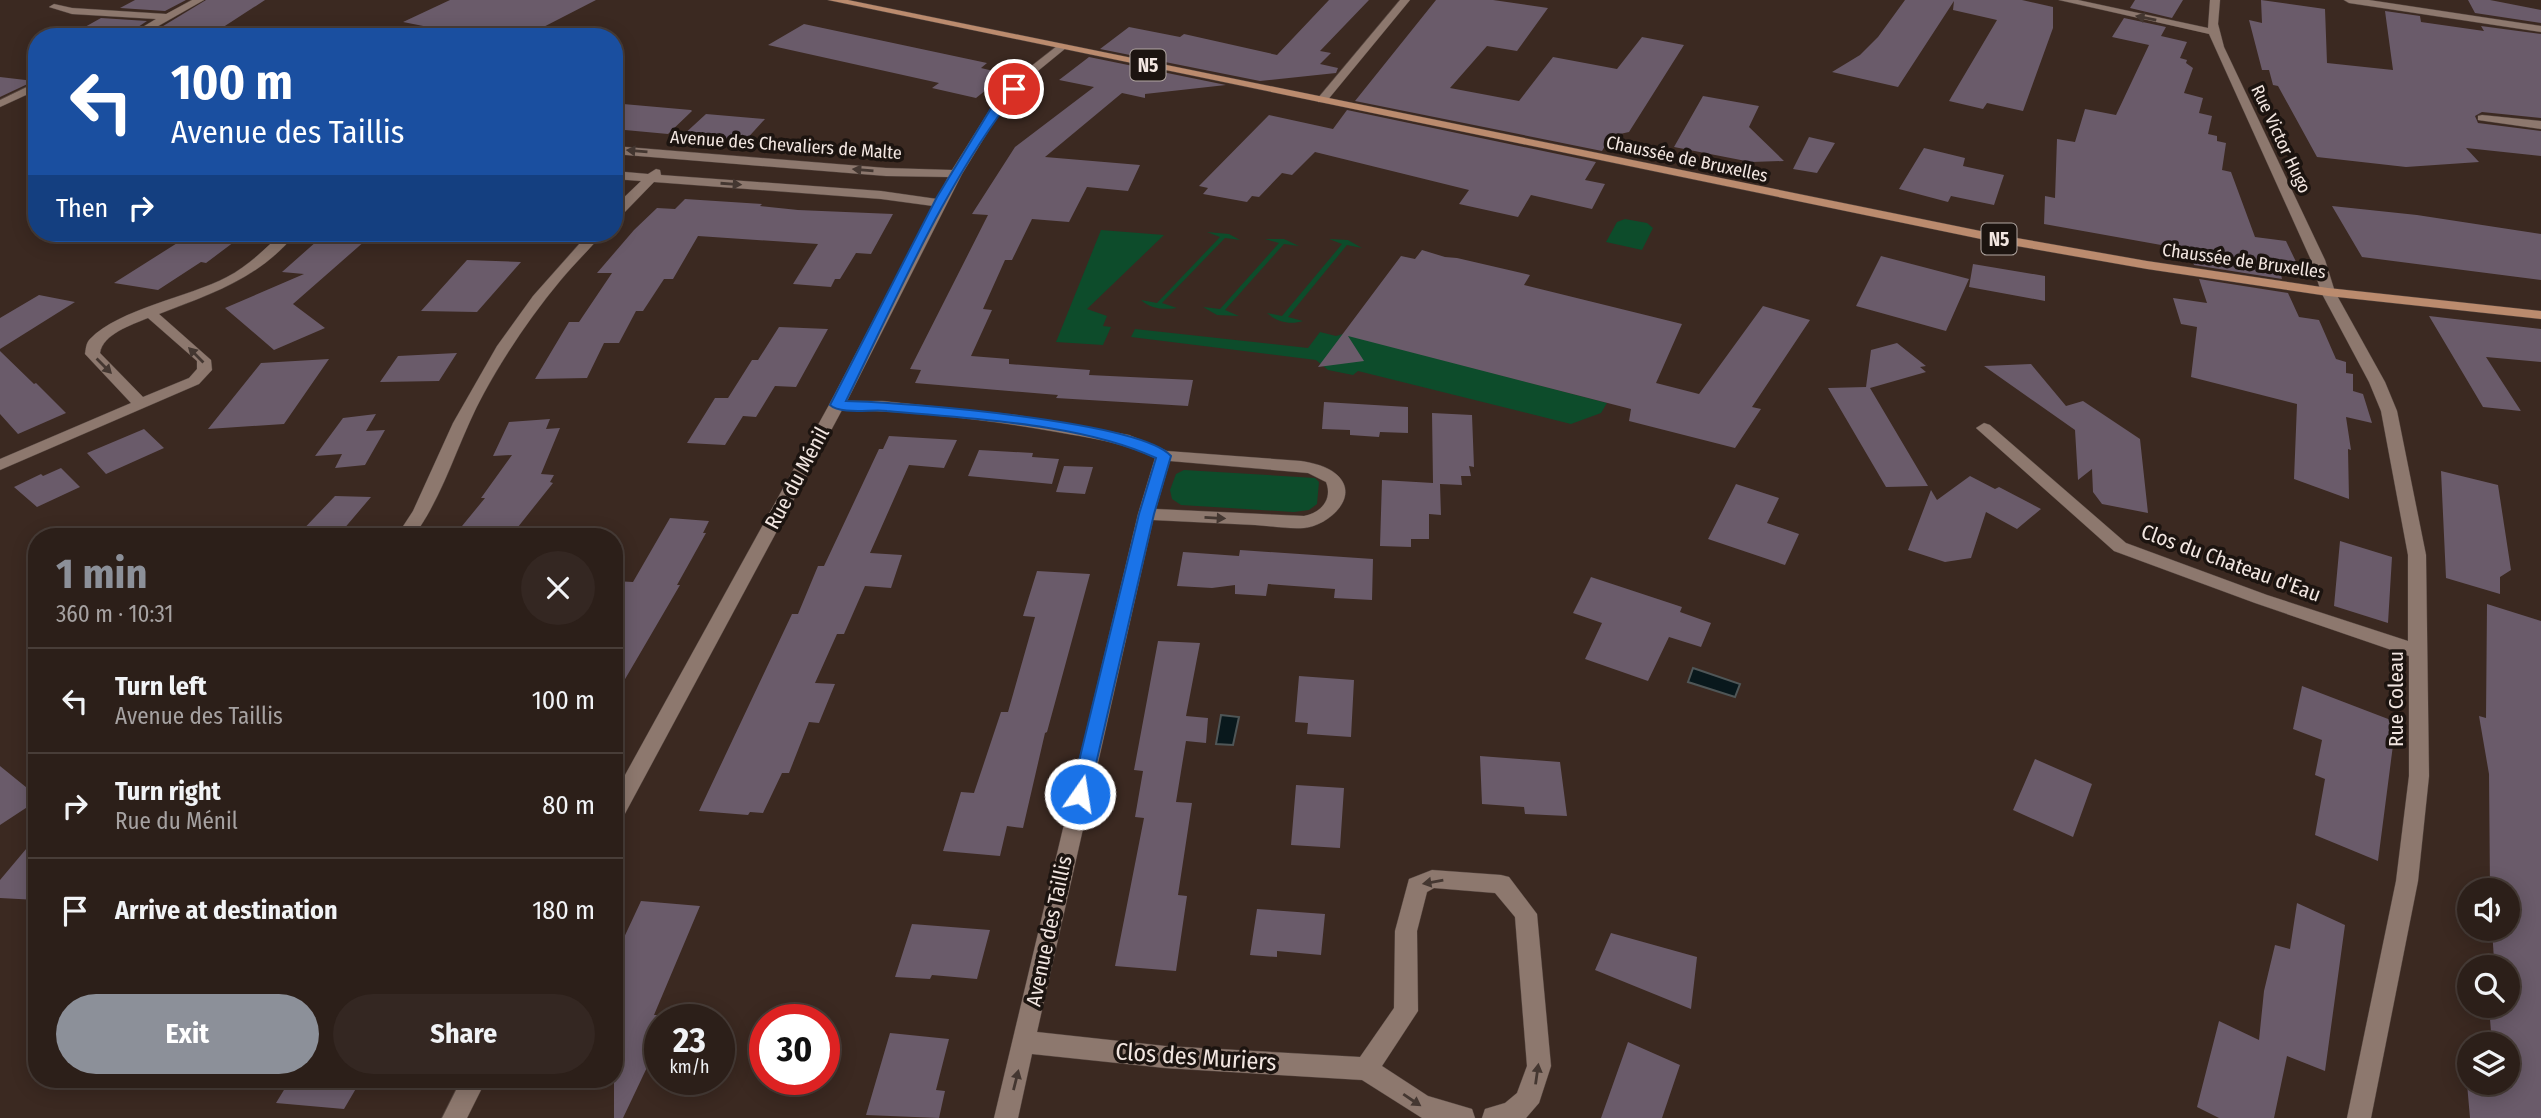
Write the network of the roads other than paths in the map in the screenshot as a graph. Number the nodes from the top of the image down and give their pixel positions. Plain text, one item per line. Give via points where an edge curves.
1 (199, 0) edge
2 (833, 0) edge
3 (1405, 0) edge
4 (2064, 0) edge
5 (2215, 0) edge
6 (2349, 0) edge
7 (54, 7) dead end
8 (170, 17) junction
9 (149, 28) edge
10 (2541, 29) edge
11 (2213, 32) junction
12 (1061, 48) junction
13 (28, 90) edge
14 (1322, 100) junction
15 (0, 104) edge
16 (2482, 118) dead end
17 (2541, 125) edge
18 (623, 151) edge
19 (671, 154) junction
20 (956, 174) junction
21 (623, 176) edge
22 (650, 178) junction
23 (939, 203) junction
24 (623, 206) edge
25 (279, 242) edge
26 (588, 242) edge
27 (2328, 292) junction
28 (150, 314) junction
29 (2541, 315) edge
30 (141, 404) junction
31 (837, 405) junction
32 (1984, 428) dead end
33 (1164, 456) junction
34 (0, 465) edge
35 (1146, 514) junction
36 (409, 528) edge
37 (2418, 652) junction
38 (623, 798) edge
39 (1025, 1042) junction
40 (1366, 1069) junction
41 (470, 1088) edge
42 (454, 1118) edge
43 (1006, 1118) edge
44 (1463, 1118) edge
45 (1494, 1118) edge
46 (2359, 1118) edge

1 - 8 street
2 - 12 main road, Chaussée de Bruxelles / N5
3 - 14 street
11 -> 4 street
5 - 11 street, Rue Victor Hugo
6 - 10 street
7 - 8 street
8 - 9 street
11 - 27 street, Rue Victor Hugo via 2318,260
12 - 14 main road, Chaussée de Bruxelles / N5
12 - 20 street, Rue du Ménil via 998,105
13 - 15 street
14 - 27 main road, Chaussée de Bruxelles / N5 via 2005,240
16 - 17 street
19 -> 18 street, Avenue des Chevaliers de Malte
20 -> 19 street, Avenue des Chevaliers de Malte
19 - 22 street
20 - 23 street, Rue du Ménil
21 - 22 street
22 -> 23 street
22 - 24 street
23 - 31 street, Rue du Ménil
25 - 28 street via 246,273
26 - 36 street via 504,342
27 - 29 main road, Chaussée de Bruxelles / N5
27 - 37 street, Rue Coleau via 2389,411 2417,555
28 -> 30 street via 101,335 92,354
30 -> 28 street via 194,381 205,370 204,360
30 - 34 street
31 - 33 street via 1016,420 1129,440
31 - 38 street, Rue du Ménil
32 - 37 street, Clos du Chateau d'Eau via 2120,547
33 - 35 street, Avenue des Taillis
35 -> 33 street via 1304,522 1323,518 1334,503 1337,488 1318,471
35 - 39 street, Avenue des Taillis
37 - 46 street, Rue Coleau via 2419,776 2407,881
39 - 40 street, Clos des Muriers
43 -> 39 street, Avenue des Taillis
40 -> 44 street via 1422,1107
45 -> 40 street via 1514,1114 1527,1101 1539,1066 1526,914 1501,884 1432,879 1417,886 1406,931 1406,1011
41 - 42 street

